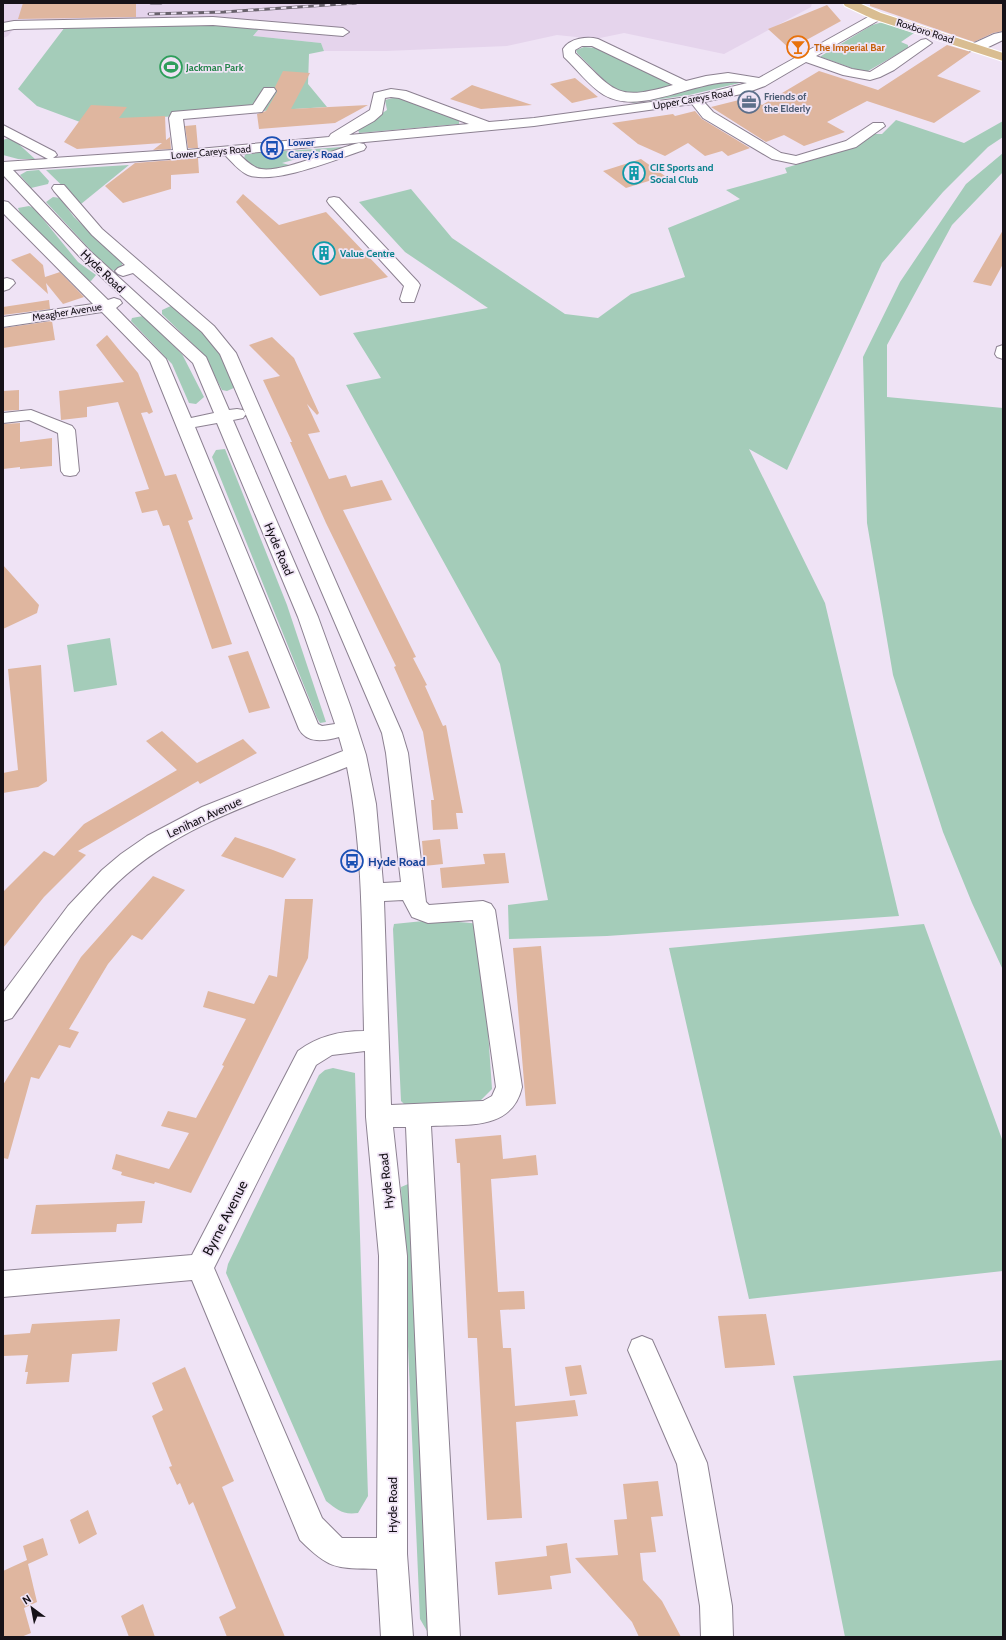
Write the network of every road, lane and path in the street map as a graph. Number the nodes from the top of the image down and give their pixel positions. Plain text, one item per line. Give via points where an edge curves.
1 (849, 3) edge
2 (877, 16) junction
3 (6, 25) edge
4 (343, 32) dead end
5 (1002, 36) edge
6 (926, 43) dead end
7 (975, 48) junction
8 (805, 58) junction
9 (1003, 58) edge
10 (760, 82) junction
11 (685, 86) junction
12 (269, 91) dead end
13 (695, 100) junction
14 (878, 126) dead end
15 (490, 127) junction
16 (3, 129) edge
17 (364, 138) junction
18 (330, 141) junction
19 (228, 151) junction
20 (180, 154) junction
21 (50, 155) dead end
22 (3, 166) edge
23 (59, 188) dead end
24 (334, 201) dead end
25 (3, 205) edge
26 (136, 267) junction
27 (109, 276) junction
28 (171, 297) junction
29 (408, 299) dead end
30 (136, 302) junction
31 (104, 307) junction
32 (3, 322) edge
33 (1003, 350) edge
34 (1003, 354) edge
35 (253, 410) junction
36 (224, 416) junction
37 (3, 418) edge
38 (185, 424) junction
39 (70, 471) dead end
40 (334, 731) dead end
41 (355, 755) junction
42 (413, 890) junction
43 (372, 893) junction
44 (3, 1011) edge
45 (376, 1041) junction
46 (418, 1116) junction
47 (379, 1117) junction
48 (200, 1268) junction
49 (3, 1284) edge
50 (642, 1350) dead end
51 (392, 1554) junction
52 (397, 1637) edge
53 (444, 1637) edge
54 (717, 1637) edge

1 - 2 main road, Roxboro Road
2 - 7 main road, Roxboro Road
2 - 8 street, Upper Careys Road
3 - 4 street via 213,21
5 - 7 street
6 - 8 street via 870,76
7 - 9 main road, Roxboro Road
8 - 10 street, Upper Careys Road
10 - 11 street via 736,77 717,78
10 - 13 street, Upper Careys Road via 741,90
11 - 11 street via 662,93 622,97 609,92 569,54 569,49 582,42 594,42
12 - 20 street via 257,109 177,115
13 - 14 street via 708,115 777,156 796,160 851,144
13 - 15 street, Upper Careys Road
15 - 17 street, Lower Careys Road
15 - 18 street via 401,94 391,93 379,96 377,112
16 - 21 street
17 - 18 street, Lower Careys Road
17 - 19 street via 365,144 360,146 298,167 268,173 255,172 247,168
18 - 19 street, Lower Careys Road
19 - 20 street, Lower Careys Road
20 - 22 street, Lower Careys Road
22 - 27 street, Hyde Road via 85,254
23 - 26 street via 97,232
24 - 29 street via 412,285
25 - 31 street
26 - 27 street
26 - 28 street
27 - 30 street, Hyde Road
28 - 30 street, Meagher Avenue
28 - 35 street via 208,329 228,353
30 - 31 street, Meagher Avenue
30 - 36 street, Hyde Road via 200,361
31 - 32 street, Meagher Avenue
31 - 38 street via 158,359
33 - 34 street
35 - 36 street
35 - 42 street via 392,734 397,754
36 - 38 street
36 - 41 street, Hyde Road via 308,617
37 - 39 street via 30,415 66,430
38 - 40 street via 309,729 320,734
41 - 43 street, Hyde Road via 365,804
41 - 44 street, Lenihan Avenue via 201,816 161,837 128,860 75,916
42 - 43 street
42 - 46 street via 415,906 420,913 483,910 509,1087 507,1099 499,1106 484,1112
43 - 45 street, Hyde Road
45 - 47 street, Hyde Road
45 - 48 street, Byrne Avenue via 330,1044 316,1050 307,1058
46 - 47 street
46 - 53 street
47 - 51 street, Hyde Road via 393,1256
48 - 49 street, Byrne Avenue
48 - 51 street via 311,1529 330,1548 341,1553
50 - 54 street via 692,1463 716,1606
51 - 52 street, Hyde Road

